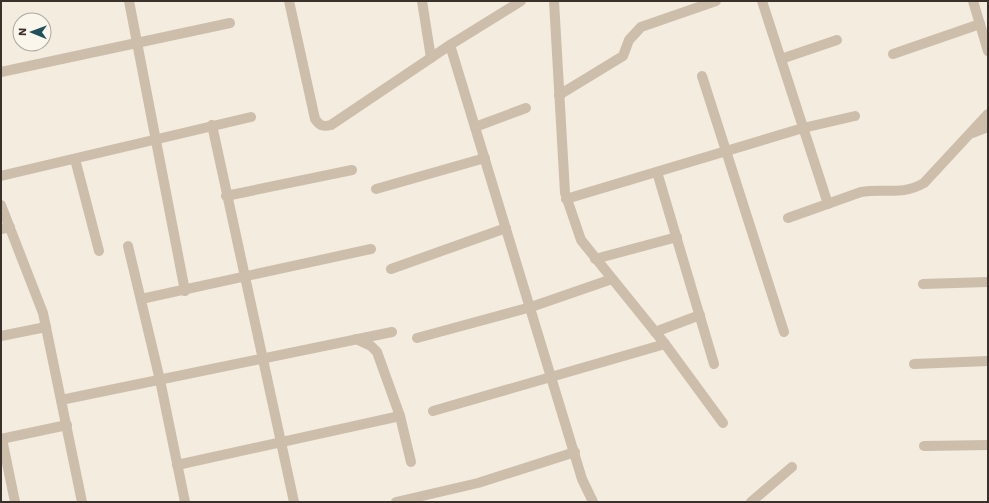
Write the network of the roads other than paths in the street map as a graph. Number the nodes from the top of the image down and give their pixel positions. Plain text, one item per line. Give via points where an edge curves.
1 (129, 1) edge
2 (289, 1) edge
3 (422, 1) edge
4 (521, 1) edge
5 (554, 1) edge
6 (716, 1) edge
7 (762, 1) edge
8 (973, 1) edge
9 (230, 22) dead end
10 (980, 24) junction
11 (837, 40) dead end
12 (137, 42) junction
13 (450, 45) junction
14 (988, 51) edge
15 (893, 54) dead end
16 (431, 58) junction
17 (781, 59) junction
18 (1, 72) edge
19 (702, 76) dead end
20 (559, 95) junction
21 (526, 108) dead end
22 (988, 114) edge
23 (251, 116) dead end
24 (854, 116) dead end
25 (212, 125) junction
26 (475, 127) junction
27 (988, 127) edge
28 (803, 128) junction
29 (970, 134) junction
30 (156, 140) junction
31 (725, 152) junction
32 (485, 158) junction
33 (75, 159) junction
34 (352, 170) dead end
35 (657, 172) junction
36 (1, 176) edge
37 (376, 189) dead end
38 (226, 196) junction
39 (566, 198) junction
40 (828, 204) junction
41 (1, 205) edge
42 (788, 218) dead end
43 (5, 228) edge
44 (506, 228) junction
45 (677, 237) junction
46 (128, 246) dead end
47 (371, 249) dead end
48 (99, 251) dead end
49 (596, 260) junction
50 (391, 269) dead end
51 (244, 277) junction
52 (612, 279) junction
53 (988, 282) edge
54 (922, 284) dead end
55 (185, 291) junction
56 (141, 299) junction
57 (531, 307) junction
58 (700, 315) junction
59 (46, 327) junction
60 (392, 332) dead end
61 (655, 332) junction
62 (784, 332) dead end
63 (1, 336) edge
64 (417, 338) dead end
65 (356, 339) junction
66 (665, 344) junction
67 (262, 359) junction
68 (988, 361) edge
69 (714, 364) dead end
70 (914, 364) dead end
71 (552, 377) junction
72 (160, 380) junction
73 (61, 400) junction
74 (433, 411) dead end
75 (400, 416) junction
76 (723, 423) dead end
77 (67, 425) junction
78 (1, 439) edge
79 (281, 443) junction
80 (988, 445) edge
81 (924, 446) dead end
82 (575, 452) junction
83 (411, 462) dead end
84 (177, 465) junction
85 (792, 467) dead end
86 (15, 502) edge
87 (82, 502) edge
88 (185, 502) edge
89 (294, 502) edge
90 (396, 502) edge
91 (593, 502) edge
92 (751, 502) edge

1 - 12 street
2 - 16 street via 315,119 319,125 331,125
3 - 16 street
4 - 13 street
5 - 20 street
6 - 20 street via 641,27 629,40 623,56
7 - 17 street
8 - 10 street
9 - 12 street
10 - 14 street
10 - 15 street
11 - 17 street
12 - 18 street
12 - 30 street
13 - 16 street
13 - 26 street
17 - 28 street
19 - 31 street
20 - 39 street
21 - 26 street
22 - 29 street
23 - 25 street
24 - 28 street
25 - 30 street
25 - 38 street
26 - 32 street
27 - 29 street
28 - 31 street
28 - 40 street
29 - 40 street via 924,183 913,189 874,190
30 - 33 street
30 - 55 street
31 - 35 street
31 - 62 street
32 - 37 street
32 - 44 street
33 - 36 street
33 - 48 street
34 - 38 street
35 - 39 street
35 - 45 street
38 - 51 street
39 - 49 street via 581,240
40 - 42 street
41 - 43 street
43 - 59 street via 43,313
44 - 50 street
44 - 57 street
45 - 49 street
45 - 58 street
46 - 56 street
47 - 51 street
49 - 52 street
51 - 55 street
51 - 67 street
52 - 57 street
52 - 61 street
53 - 54 street
55 - 56 street
56 - 72 street
57 - 64 street
57 - 71 street
58 - 61 street
58 - 69 street
59 - 63 street
59 - 73 street
60 - 65 street
61 - 66 street
65 - 67 street
65 - 75 street via 377,352
66 - 71 street
66 - 76 street
67 - 72 street
67 - 79 street
68 - 70 street
71 - 74 street
71 - 82 street
72 - 73 street
72 - 84 street
73 - 77 street
75 - 79 street
75 - 83 street
77 - 78 street
77 - 87 street
78 - 86 street
79 - 84 street
79 - 89 street
80 - 81 street
82 - 90 street via 478,483
82 - 91 street via 582,479
84 - 88 street
85 - 92 street

